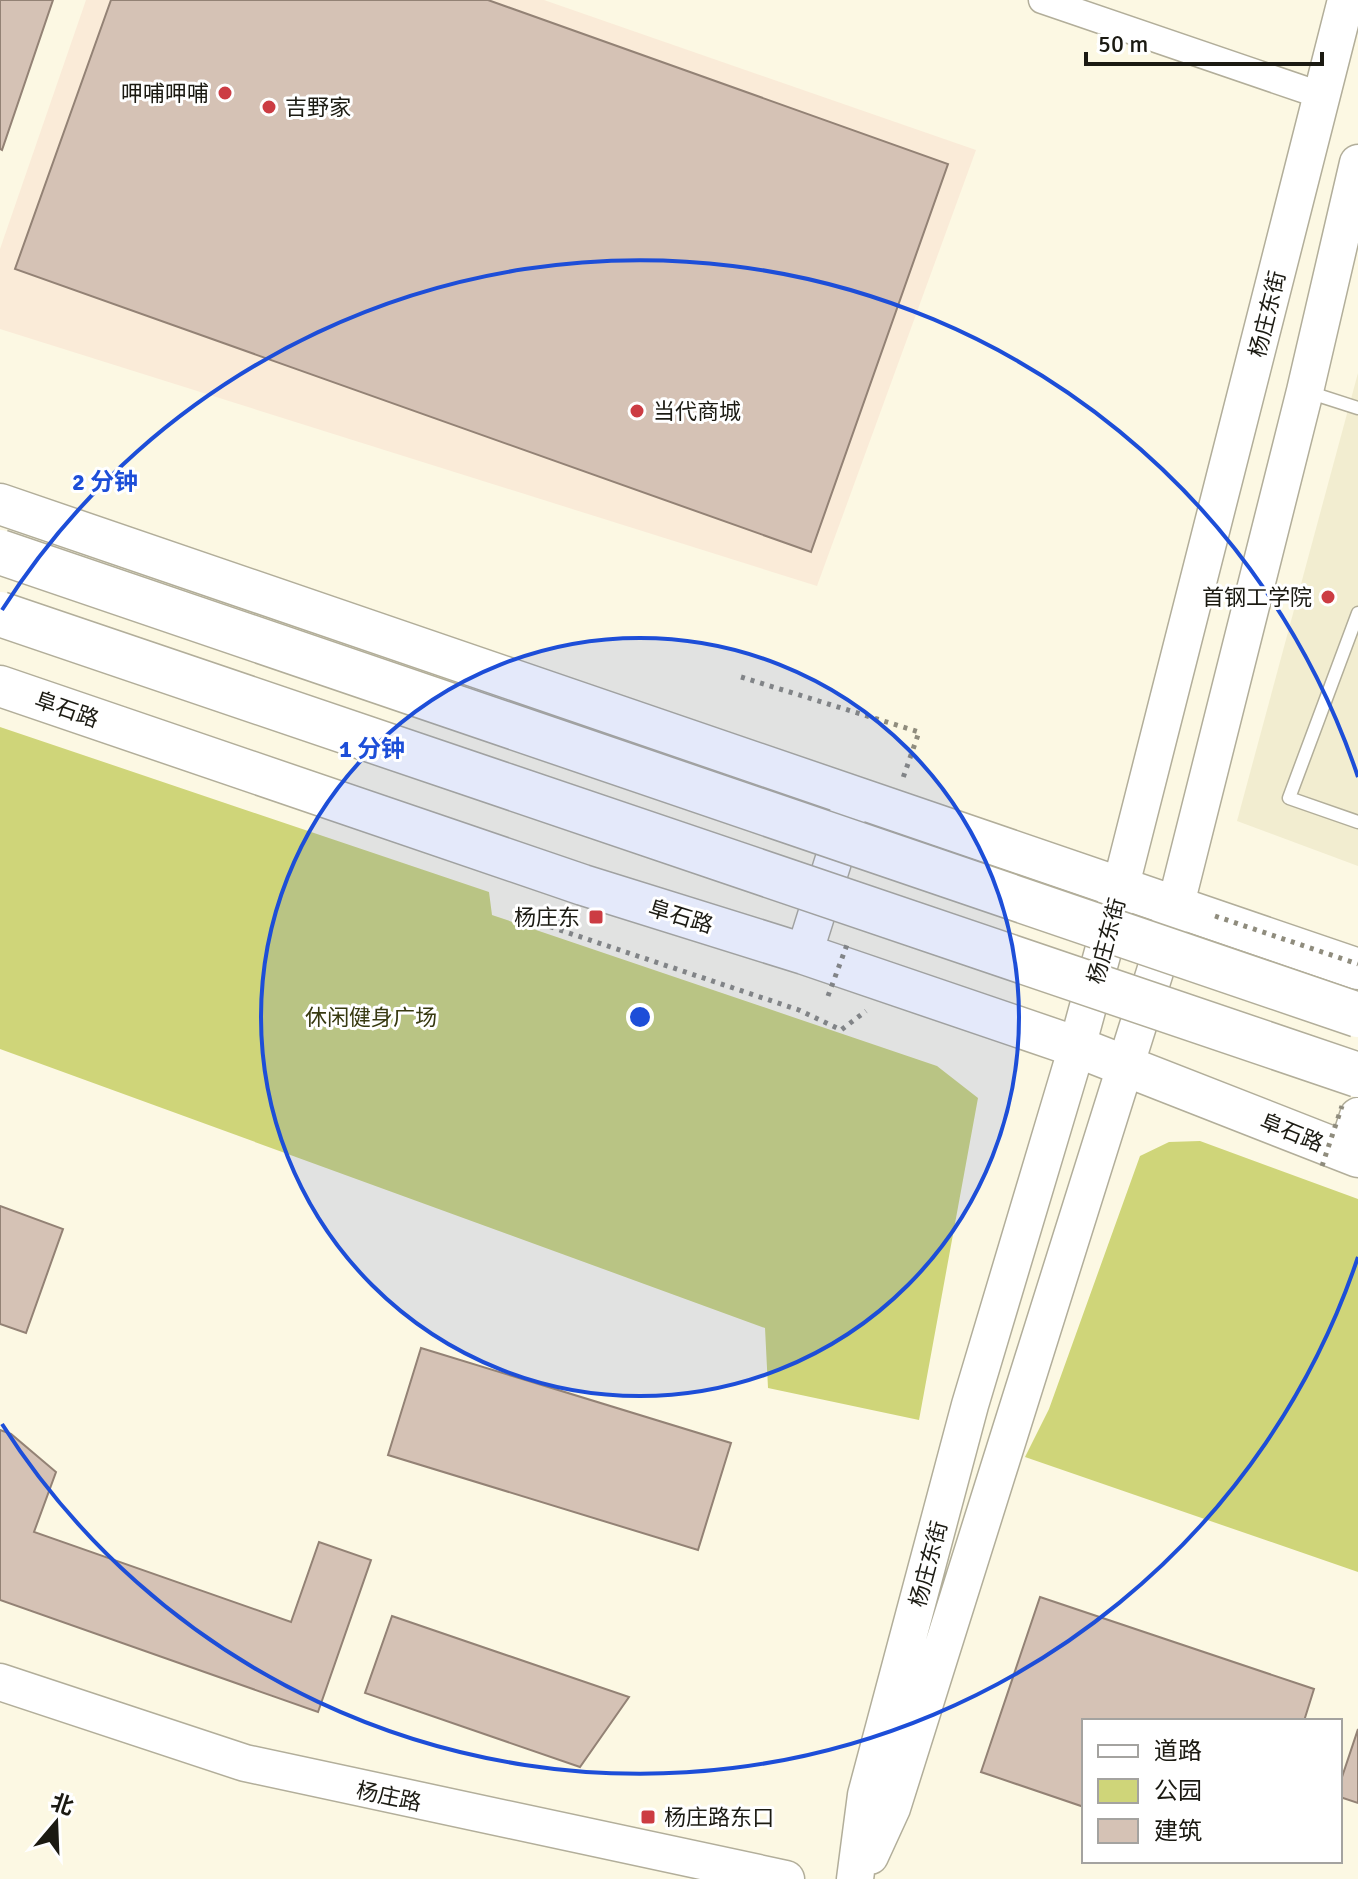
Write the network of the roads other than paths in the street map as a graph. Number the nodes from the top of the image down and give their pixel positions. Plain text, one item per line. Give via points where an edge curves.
1 (1042, 0) edge
2 (1346, 0) edge
3 (1323, 96) junction
4 (1358, 163) edge
5 (1305, 391) junction
6 (1358, 408) edge
7 (0, 504) edge
8 (0, 552) edge
9 (1358, 613) edge
10 (0, 614) edge
11 (0, 686) edge
12 (853, 798) junction
13 (1358, 822) edge
14 (1120, 889) junction
15 (1175, 908) junction
16 (804, 954) junction
17 (1358, 967) edge
18 (1358, 1015) edge
19 (1077, 1047) junction
20 (1128, 1065) junction
21 (1358, 1075) edge
22 (1358, 1116) edge
23 (1352, 1155) edge
24 (0, 1682) edge
25 (786, 1879) edge
26 (857, 1879) edge

1 - 3 street
2 - 3 street, 杨庄东街
3 - 14 street, 杨庄东街
4 - 5 street, 杨庄东街
5 - 6 lane
5 - 15 street, 杨庄东街
7 - 12 main road
8 - 18 highway, bridge
9 - 13 lane via 1289,798
10 - 21 highway, bridge
11 - 16 main road, 阜石路 via 583,885
12 - 14 main road
12 - 16 street
14 - 15 main road
14 - 19 street, 杨庄东街
15 - 17 main road
15 - 20 street, 杨庄东街
16 - 19 main road, 阜石路
19 - 20 main road, 阜石路
19 - 26 street, 杨庄东街 via 970,1405 866,1795
20 - 23 main road, 阜石路
20 - 26 street, 杨庄东街 via 892,1808
22 - 23 street
24 - 25 street, 杨庄路 via 245,1763

